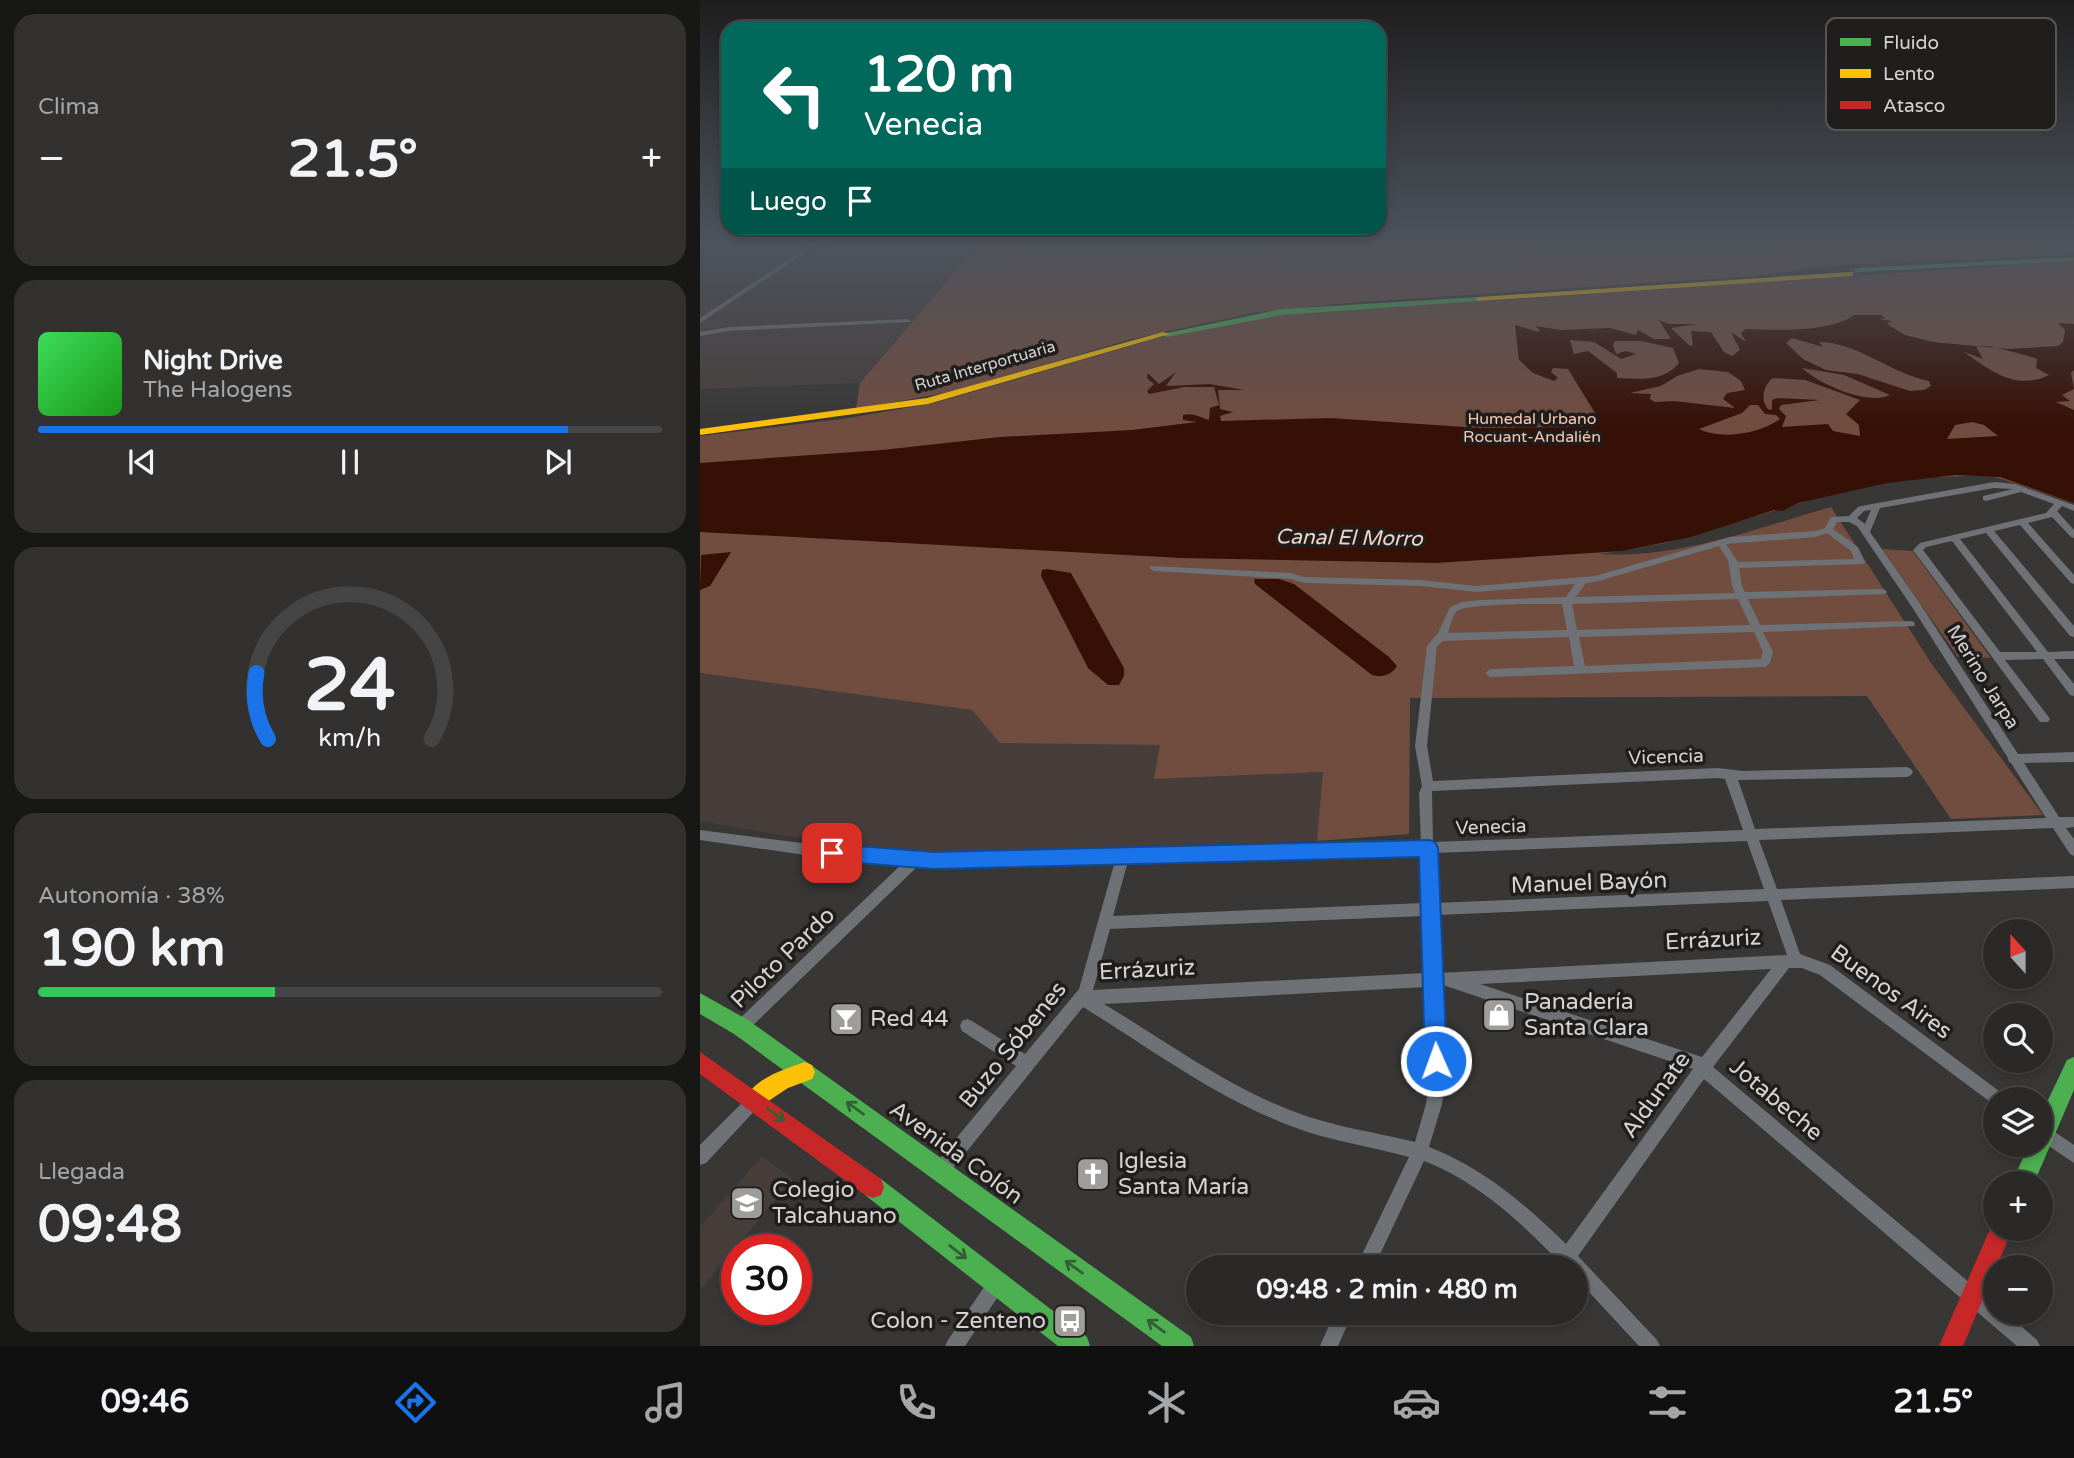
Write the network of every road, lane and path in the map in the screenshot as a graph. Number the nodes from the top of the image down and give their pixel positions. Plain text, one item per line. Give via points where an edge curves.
1 (733, 300) edge
2 (1436, 300) edge
3 (701, 321) edge
4 (908, 321) dead end
5 (729, 329) junction
6 (700, 334) edge
7 (700, 432) edge
8 (2022, 489) junction
9 (1986, 498) dead end
10 (2060, 503) junction
11 (1877, 506) junction
12 (2074, 508) edge
13 (2054, 513) junction
14 (2022, 522) junction
15 (1859, 525) junction
16 (1828, 530) junction
17 (1989, 530) junction
18 (2074, 535) edge
19 (1954, 538) junction
20 (1721, 543) junction
21 (1734, 565) junction
22 (1154, 568) dead end
23 (1582, 581) junction
24 (2074, 581) edge
25 (1882, 592) dead end
26 (1741, 596) junction
27 (1567, 601) junction
28 (1910, 624) dead end
29 (1757, 629) junction
30 (2074, 633) edge
31 (1572, 634) junction
32 (1442, 637) junction
33 (2074, 655) edge
34 (1998, 656) junction
35 (2045, 656) junction
36 (1580, 669) junction
37 (1490, 673) dead end
38 (2074, 692) edge
39 (2044, 719) dead end
40 (2074, 757) edge
41 (2013, 759) junction
42 (1907, 772) dead end
43 (1730, 775) junction
44 (1428, 786) junction
45 (2074, 822) edge
46 (2056, 823) junction
47 (700, 835) edge
48 (1753, 836) junction
49 (1429, 848) junction
50 (2074, 850) edge
51 (1123, 858) junction
52 (915, 860) junction
53 (2074, 882) edge
54 (1774, 897) junction
55 (1430, 911) junction
56 (1105, 923) junction
57 (1791, 961) junction
58 (1437, 979) junction
59 (1081, 998) junction
60 (700, 1003) edge
61 (967, 1026) dead end
62 (741, 1027) junction
63 (700, 1062) edge
64 (1027, 1064) junction
65 (2074, 1066) edge
66 (1703, 1068) junction
67 (805, 1072) junction
68 (1983, 1088) edge
69 (755, 1100) junction
70 (2053, 1112) edge
71 (2053, 1144) edge
72 (1418, 1152) junction
73 (2074, 1155) edge
74 (700, 1157) edge
75 (941, 1170) junction
76 (1996, 1241) edge
77 (1371, 1255) edge
78 (1563, 1255) edge
79 (1579, 1255) edge
80 (1588, 1280) edge
81 (997, 1283) junction
82 (1972, 1296) junction
83 (1338, 1325) edge
84 (954, 1346) edge
85 (1078, 1346) edge
86 (1182, 1346) edge
87 (1329, 1346) edge
88 (1651, 1346) edge
89 (1951, 1346) edge
90 (2031, 1346) edge

1 - 3 street
2 - 7 main road, Ruta Interportuaria via 1263,315 1142,339 928,401
3 - 5 street
4 - 5 street
5 - 6 street
8 - 9 street
8 - 10 street
8 - 11 street via 1994,485
10 - 12 street
10 - 13 street
11 - 15 street
11 - 15 street via 1861,509
13 - 14 street
13 - 18 street
14 - 17 street
14 - 24 street
15 - 16 street via 1834,519
15 - 41 street, Merino Jarpa via 1954,660
16 - 20 street
16 - 21 street via 1855,549 1860,562
17 - 19 street
17 - 30 street
19 - 34 street via 1919,547 1919,552
19 - 35 street
20 - 21 street
20 - 23 street
21 - 26 street
22 - 23 street via 1467,589
23 - 27 street
25 - 26 street
26 - 27 street
26 - 29 street
27 - 31 street
27 - 32 street via 1456,607 1448,614
28 - 29 street
29 - 31 street
29 - 36 street via 1769,655 1762,664
31 - 32 street
31 - 36 street
32 - 44 street via 1432,646 1421,746
33 - 35 street
34 - 35 street
34 - 39 street
35 - 38 street
36 - 37 street
40 - 41 street
41 - 46 street, Merino Jarpa
42 - 43 street, Vicencia
43 - 44 street, Vicencia
43 - 48 street
44 - 49 street
45 - 46 street, Venecia
46 - 48 street, Venecia
46 - 50 street, Merino Jarpa
47 - 52 street, Venecia
48 - 49 street, Venecia
48 - 54 street
49 - 51 street, Venecia
49 - 55 street
51 - 52 street, Venecia
51 - 56 street, Buzo Sóbenes
52 - 62 street, Piloto Pardo
53 - 54 street, Manuel Bayón
54 - 55 street, Manuel Bayón
54 - 57 street
55 - 56 street, Manuel Bayón
55 - 58 street
56 - 59 street, Buzo Sóbenes
57 - 58 street, Errázuriz
57 - 66 street, Aldunate
57 - 68 street, Buenos Aires via 1825,970
58 - 59 street, Errázuriz
58 - 66 street, Jotabeche via 1686,1057
58 - 72 street via 1436,1091 1429,1128
59 - 64 street, Buzo Sóbenes
59 - 72 street, Errázuriz via 1289,1118
60 - 62 main road, Avenida Colón
61 - 64 street
62 - 67 main road, Avenida Colón
63 - 69 main road
64 - 75 street, Buzo Sóbenes
65 - 70 main road
66 - 79 street, Aldunate
66 - 82 street, Jotabeche
67 - 69 main road via 782,1080
75 -> 67 main road, Avenida Colón
69 - 74 street
69 -> 81 main road
71 - 73 street
72 - 77 street
72 - 78 street, Errázuriz via 1450,1166 1507,1203
86 -> 75 main road, Avenida Colón
76 - 82 main road
80 - 88 street, Errázuriz
81 - 84 street
81 - 85 main road
82 - 89 main road
82 - 90 street, Jotabeche
83 - 87 street

